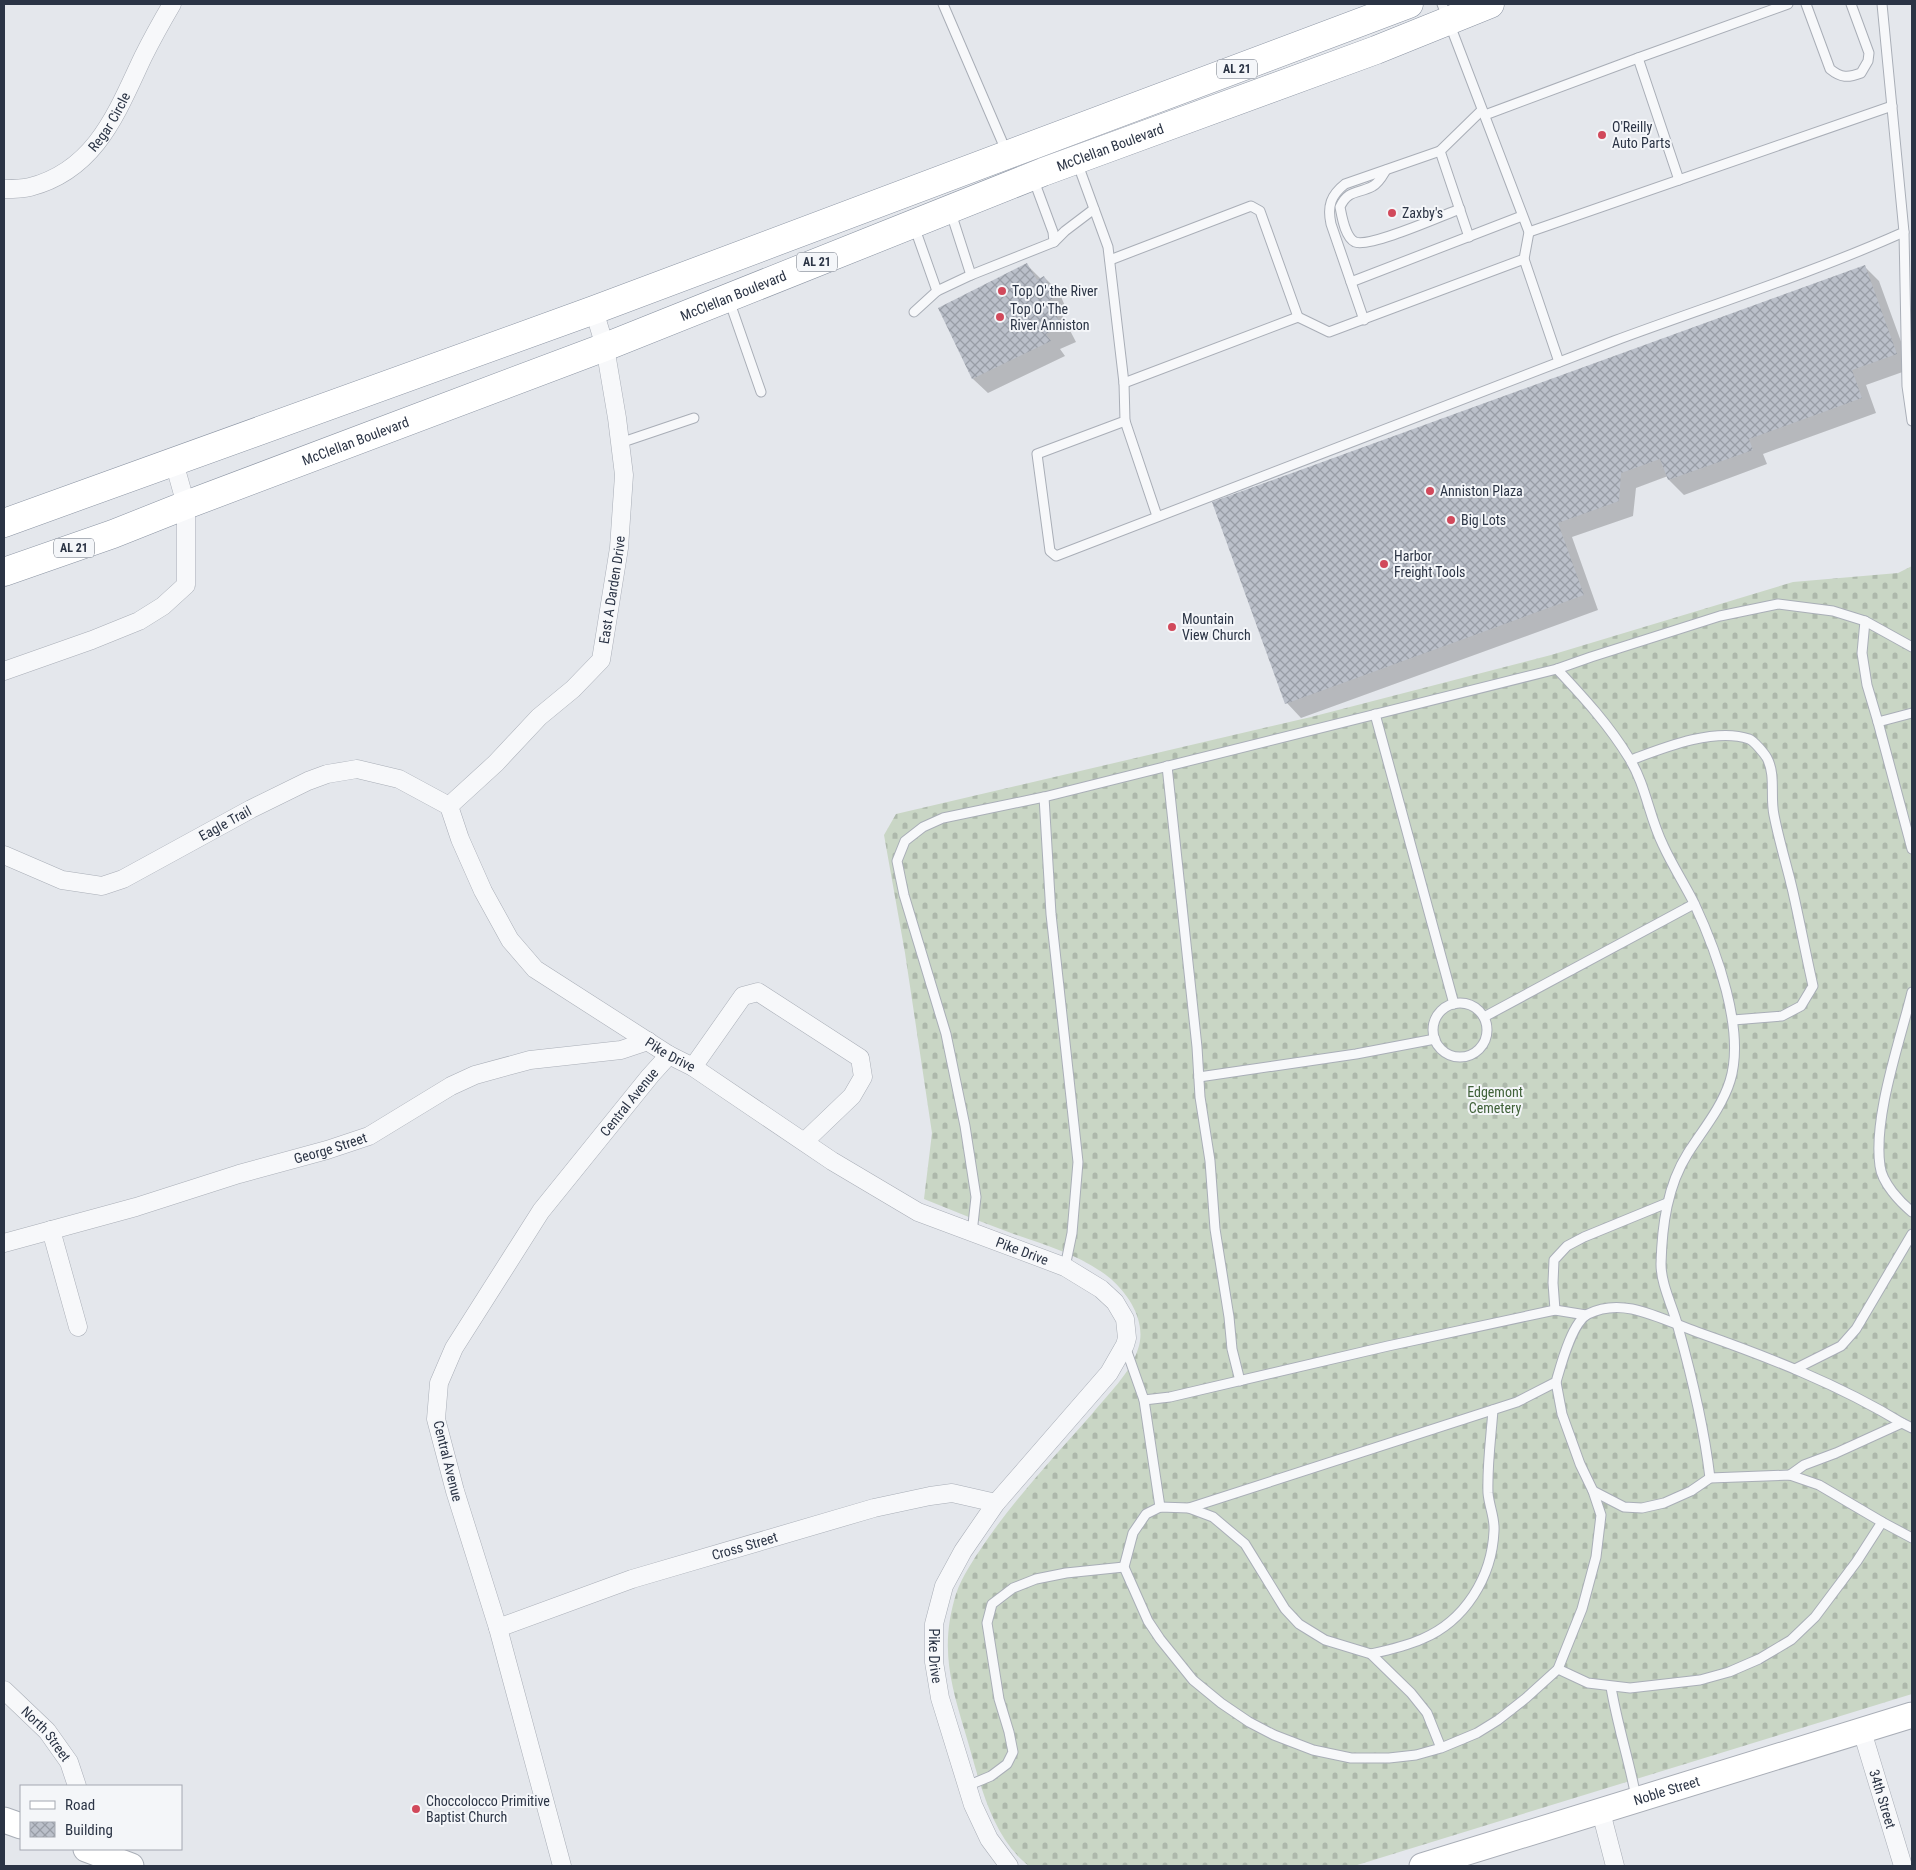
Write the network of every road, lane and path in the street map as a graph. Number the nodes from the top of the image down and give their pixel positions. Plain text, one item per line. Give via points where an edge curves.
1 (172, 4) edge
2 (943, 4) edge
3 (1409, 4) edge
4 (1490, 4) edge
5 (1788, 4) edge
6 (1806, 4) edge
7 (1851, 4) edge
8 (1882, 4) edge
9 (1445, 12) edge
10 (1638, 58) junction
11 (1892, 106) junction
12 (1484, 112) junction
13 (1071, 147) junction
14 (1440, 152) junction
15 (1008, 156) junction
16 (1386, 170) junction
17 (1032, 176) junction
18 (1679, 180) junction
19 (4, 189) edge
20 (950, 209) junction
21 (1094, 209) junction
22 (1460, 209) junction
23 (1522, 216) junction
24 (913, 223) junction
25 (1528, 232) junction
26 (1904, 232) junction
27 (1469, 237) junction
28 (1054, 242) junction
29 (1110, 260) junction
30 (1524, 260) junction
31 (970, 275) junction
32 (1351, 282) junction
33 (937, 291) junction
34 (728, 298) junction
35 (594, 310) junction
36 (914, 312) dead end
37 (1298, 317) junction
38 (1364, 320) junction
39 (605, 347) junction
40 (1559, 362) junction
41 (1124, 382) junction
42 (761, 392) dead end
43 (694, 418) dead end
44 (1125, 421) junction
45 (1912, 421) edge
46 (620, 443) junction
47 (174, 462) junction
48 (186, 505) junction
49 (1157, 516) junction
50 (4, 523) edge
51 (4, 572) edge
52 (1865, 621) junction
53 (1912, 647) edge
54 (1557, 670) junction
55 (4, 671) edge
56 (1912, 713) edge
57 (1375, 714) junction
58 (1878, 722) junction
59 (1631, 760) junction
60 (1167, 766) junction
61 (1044, 797) junction
62 (449, 806) junction
63 (1912, 849) edge
64 (4, 856) edge
65 (1694, 904) junction
66 (1912, 992) edge
67 (1454, 1004) junction
68 (1484, 1017) junction
69 (1733, 1020) junction
70 (1435, 1039) junction
71 (648, 1041) junction
72 (669, 1056) junction
73 (693, 1067) junction
74 (1199, 1077) junction
75 (805, 1141) junction
76 (1667, 1203) junction
77 (1912, 1212) edge
78 (51, 1230) junction
79 (972, 1233) junction
80 (1912, 1234) edge
81 (4, 1243) edge
82 (1065, 1267) junction
83 (1555, 1310) junction
84 (1586, 1315) junction
85 (1678, 1325) junction
86 (78, 1327) dead end
87 (1125, 1346) junction
88 (1795, 1369) junction
89 (1240, 1381) junction
90 (1556, 1382) junction
91 (1144, 1400) junction
92 (1493, 1410) junction
93 (1902, 1423) junction
94 (1912, 1428) edge
95 (1790, 1475) junction
96 (1710, 1478) junction
97 (1593, 1491) junction
98 (996, 1503) junction
99 (1160, 1507) junction
100 (1189, 1508) junction
101 (1882, 1522) junction
102 (1912, 1538) edge
103 (1124, 1567) junction
104 (498, 1628) junction
105 (1371, 1654) junction
106 (1558, 1669) junction
107 (1611, 1687) junction
108 (4, 1690) edge
109 (1912, 1716) edge
110 (1862, 1731) junction
111 (1441, 1748) junction
112 (77, 1785) edge
113 (967, 1786) junction
114 (1637, 1800) junction
115 (1601, 1812) junction
116 (4, 1820) edge
117 (20, 1826) edge
118 (94, 1850) edge
119 (1898, 1865) edge
120 (131, 1866) edge
121 (562, 1866) edge
122 (1009, 1866) edge
123 (1422, 1866) edge
124 (1615, 1866) edge

1 - 19 street, Regar Circle via 114,119 91,152 57,178 29,188
2 - 15 lane
3 - 13 highway, McClellan Boulevard / AL 21
4 - 9 highway, McClellan Boulevard / AL 21
5 - 10 lane
6 - 7 lane via 1830,69 1844,77 1861,73 1869,53
8 - 11 lane
9 - 12 lane
9 - 13 highway, McClellan Boulevard / AL 21 via 1376,50
10 - 12 lane
10 - 18 lane
11 - 18 lane
11 - 26 lane
12 - 14 lane
12 - 23 lane
13 - 15 highway, McClellan Boulevard / AL 21
13 - 17 highway, McClellan Boulevard / AL 21
13 - 21 lane
14 - 16 lane
14 - 22 lane
15 - 35 highway, McClellan Boulevard / AL 21
16 - 22 lane via 1375,185 1350,194 1340,207 1349,237 1355,242 1373,242
16 - 32 lane via 1345,184 1330,200 1331,224
17 - 20 highway, McClellan Boulevard / AL 21
17 - 28 lane
18 - 25 lane
20 - 24 highway, McClellan Boulevard / AL 21
20 - 31 lane
21 - 28 lane
21 - 29 lane
22 - 27 lane
23 - 25 lane
23 - 27 lane
24 - 33 lane
24 - 34 highway, McClellan Boulevard / AL 21
25 - 30 lane
26 - 40 lane via 1849,256
26 - 45 lane via 1907,386
27 - 32 lane
28 - 31 lane
29 - 37 lane via 1251,206 1260,211
29 - 41 lane
30 - 38 lane
30 - 40 lane
31 - 33 lane
32 - 38 lane
33 - 36 lane
34 - 39 highway, McClellan Boulevard / AL 21
34 - 42 lane
35 - 39 street, East A Darden Drive
35 - 47 highway, McClellan Boulevard / AL 21
37 - 38 lane via 1329,332
37 - 41 lane
39 - 46 street, East A Darden Drive
39 - 48 highway, McClellan Boulevard / AL 21
40 - 49 lane
41 - 44 lane
43 - 46 lane
44 - 49 lane
44 - 49 lane via 1037,454 1050,551 1056,556
46 - 62 street, East A Darden Drive via 624,475 619,548 601,660
47 - 48 street
47 - 50 highway, McClellan Boulevard / AL 21
48 - 51 highway, McClellan Boulevard / AL 21
48 - 55 street via 186,585 163,606 129,625
52 - 53 lane
52 - 54 lane via 1833,611 1778,604 1720,616 1591,656
52 - 58 lane via 1862,653 1866,685
54 - 57 lane
54 - 59 lane via 1604,720
56 - 58 lane
57 - 60 lane
57 - 67 lane
58 - 63 lane
59 - 65 lane via 1662,843
59 - 69 lane via 1664,748 1728,735 1751,739 1767,759 1779,842 1813,986 1801,1006 1782,1016
60 - 61 lane
60 - 74 lane
61 - 79 lane via 943,818 923,827 905,841 897,861 904,895 946,1034 976,1197
61 - 82 lane via 1051,914 1078,1162 1072,1234
62 - 64 street, Eagle Trail via 400,779 356,769 308,781 122,879 102,886 62,880
62 - 71 street, Pike Drive via 483,891 510,940 535,969
65 - 68 lane
65 - 69 lane via 1717,960
66 - 77 lane via 1884,1101 1880,1138 1880,1168 1896,1198
67 - 68 lane via 1471,1006
67 - 70 lane via 1445,1007 1434,1021
68 - 70 lane via 1487,1026 1484,1043 1471,1055 1463,1057 1446,1053
69 - 76 lane via 1735,1062 1730,1084 1686,1156
70 - 74 lane
71 - 72 street, Pike Drive
71 - 78 street, George Street via 621,1050 530,1060 475,1075 369,1136
72 - 73 street, Pike Drive
72 - 104 street, Central Avenue via 541,1212 454,1348 439,1383 436,1419
73 - 75 street, Pike Drive
73 - 75 street via 743,996 758,992 860,1058 863,1077 852,1096
74 - 89 lane via 1215,1229 1232,1349
75 - 79 street, Pike Drive via 832,1161 918,1212
76 - 83 lane via 1567,1246 1554,1260
76 - 85 lane via 1661,1266
78 - 81 street, George Street
78 - 86 street
79 - 82 street, Pike Drive
80 - 88 lane via 1856,1329 1840,1346
82 - 87 street, Pike Drive via 1101,1289 1115,1302 1124,1319
83 - 84 lane
83 - 89 lane
84 - 85 lane via 1607,1307 1631,1309
84 - 90 lane via 1569,1340
85 - 88 lane
85 - 96 lane via 1706,1437
87 - 91 lane
87 - 98 street, Pike Drive via 1110,1373
88 - 93 lane via 1865,1401
89 - 91 lane via 1170,1398
90 - 92 lane
90 - 97 lane via 1562,1414
91 - 99 lane
92 - 100 lane
92 - 105 lane via 1488,1494 1494,1530 1483,1579 1472,1600 1450,1622 1424,1639
93 - 94 lane
93 - 95 lane via 1804,1465
95 - 96 lane
95 - 101 lane via 1819,1485
96 - 97 lane via 1692,1491 1642,1508 1624,1507
97 - 106 lane via 1601,1515 1596,1557 1582,1609
98 - 104 street, Cross Street via 952,1493 874,1508 632,1579
98 - 113 street, Pike Drive via 944,1586 934,1624 934,1662 940,1698
99 - 100 lane
99 - 103 lane via 1146,1514 1133,1533
100 - 105 lane via 1213,1517 1245,1544 1285,1609 1299,1624 1325,1640
101 - 102 lane
101 - 107 lane via 1815,1617 1791,1640 1759,1659 1700,1680
103 - 111 lane via 1148,1621 1193,1680 1249,1722 1314,1750 1350,1758 1389,1758
103 - 113 lane via 1036,1579 1013,1588 992,1604 987,1623 999,1699 1012,1752 1007,1764 991,1776
104 - 121 street, Central Avenue
105 - 111 lane via 1427,1713
106 - 107 lane via 1588,1682
106 - 111 lane via 1498,1720
107 - 114 lane
108 - 112 street, North Street via 47,1731 69,1762
109 - 110 main road, Noble Street
110 - 114 main road, Noble Street
110 - 119 street, 34th Street
113 - 122 street, Pike Drive via 989,1839
114 - 115 main road, Noble Street
115 - 123 main road, Noble Street
115 - 124 street
116 - 117 main road
118 - 120 main road

